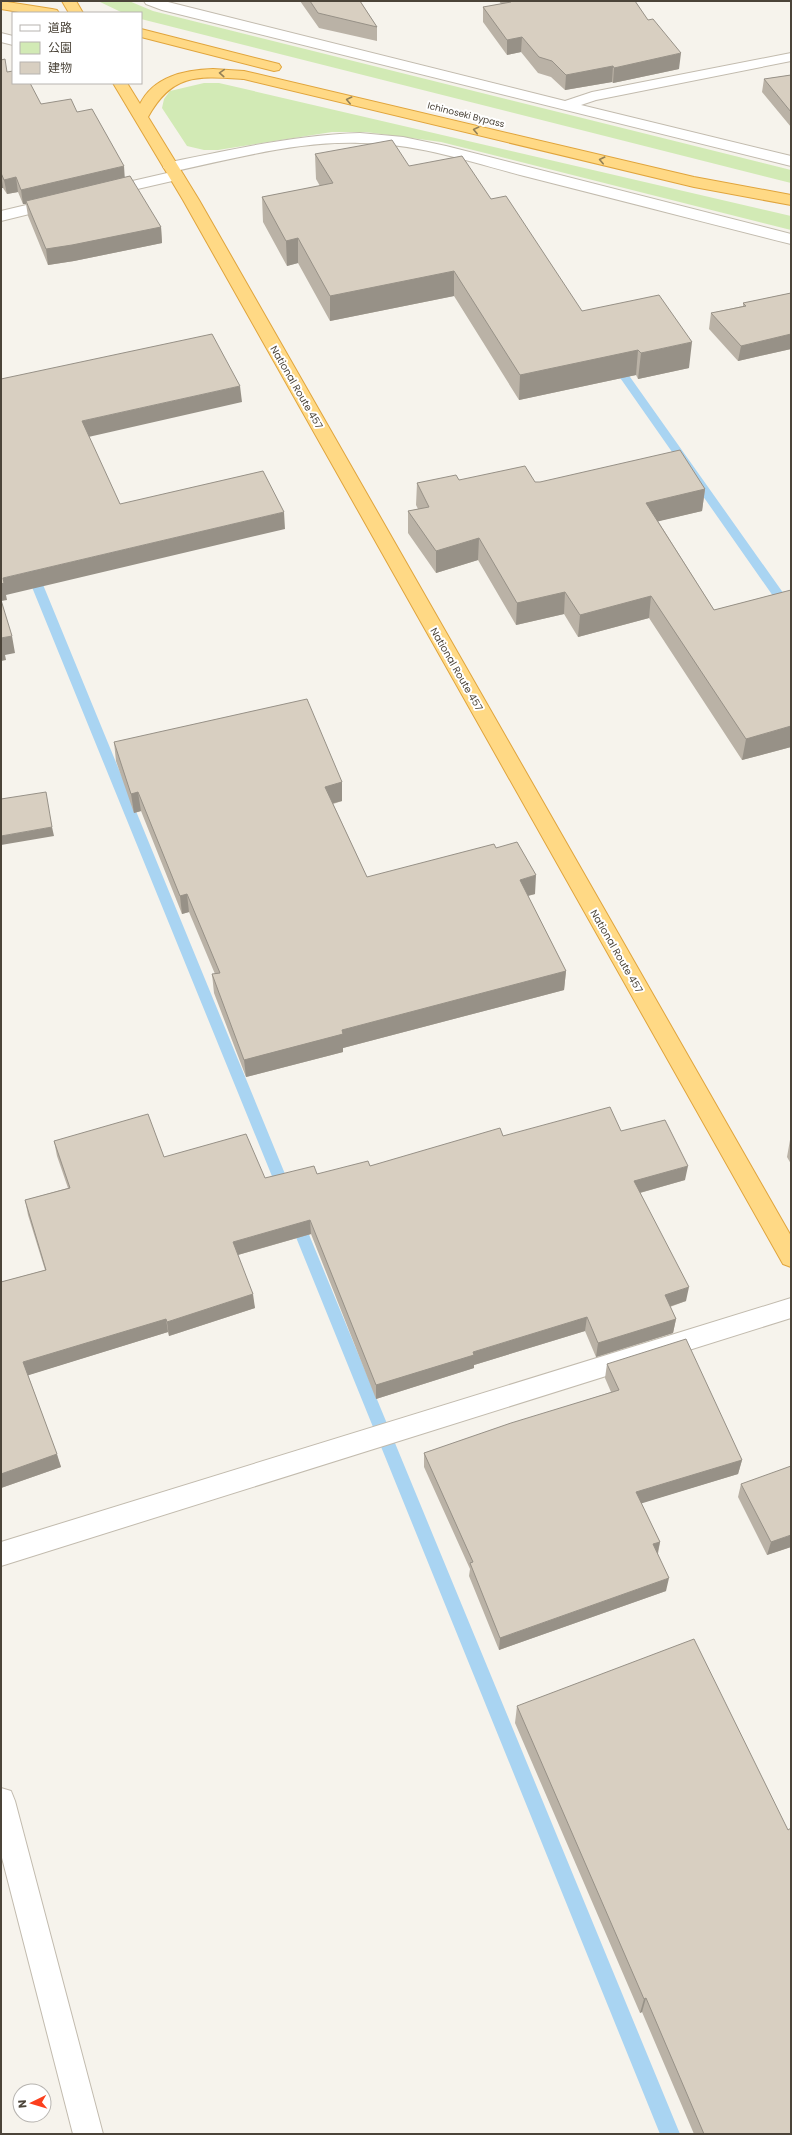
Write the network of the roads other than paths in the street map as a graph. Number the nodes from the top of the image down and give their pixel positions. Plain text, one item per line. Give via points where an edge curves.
1 (26, 1) edge
2 (69, 1) edge
3 (151, 1) edge
4 (1, 5) edge
5 (46, 12) edge
6 (62, 12) edge
7 (75, 12) edge
8 (142, 33) edge
9 (1, 37) edge
10 (12, 41) edge
11 (791, 56) edge
12 (288, 70) dead end
13 (311, 76) dead end
14 (121, 84) edge
15 (567, 105) junction
16 (141, 116) junction
17 (791, 161) edge
18 (173, 172) junction
19 (92, 194) edge
20 (791, 196) edge
21 (70, 200) edge
22 (791, 200) edge
23 (1, 216) edge
24 (791, 238) edge
25 (791, 1257) edge
26 (791, 1308) edge
27 (1, 1554) edge
28 (1, 1801) edge
29 (88, 2134) edge

1 - 6 highway
2 - 7 highway
3 - 15 street
4 - 5 highway
8 - 12 highway
9 - 10 street
11 - 15 street via 600,95
13 - 20 highway, Ichinoseki Bypass
14 - 16 highway, National Route 457
15 - 17 street
16 - 18 highway, National Route 457
22 -> 16 highway via 694,182 244,75 218,72 178,78 152,94
18 - 19 street
18 - 24 street via 295,144 360,138 461,155
18 - 25 highway, National Route 457 via 192,200
21 - 23 street
26 - 27 street
28 - 29 street

